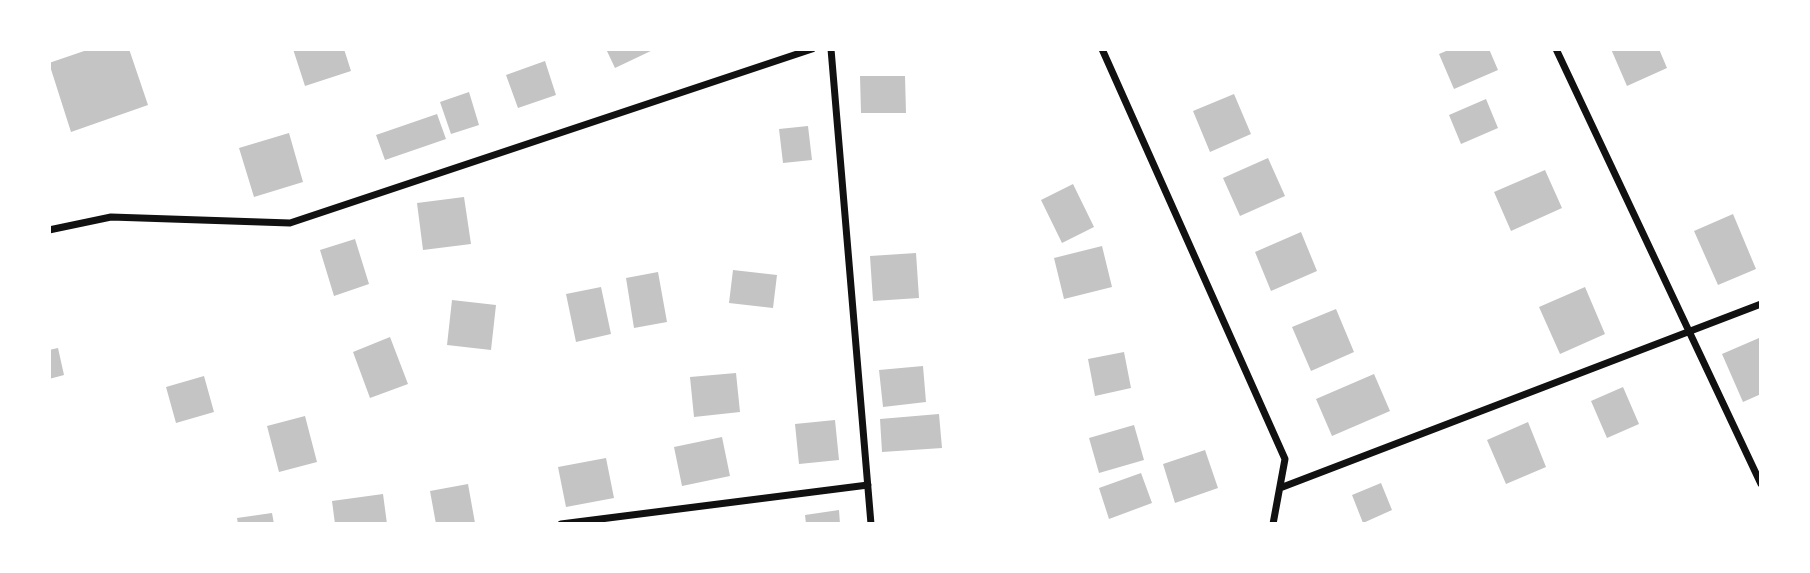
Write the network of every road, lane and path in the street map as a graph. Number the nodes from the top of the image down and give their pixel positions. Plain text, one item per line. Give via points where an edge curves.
1 (812, 49) edge
2 (831, 49) edge
3 (1101, 49) edge
4 (1559, 50) edge
5 (49, 230) edge
6 (1761, 304) edge
7 (1690, 332) junction
8 (1761, 484) edge
9 (868, 485) junction
10 (1280, 488) junction
11 (561, 524) edge
12 (871, 524) edge
13 (1273, 524) edge

1 - 5 street via 290,223 111,217
2 - 9 street
3 - 10 street via 1285,459
4 - 7 street
6 - 7 street
7 - 8 street
7 - 10 street
9 - 11 street
9 - 12 street
10 - 13 street

